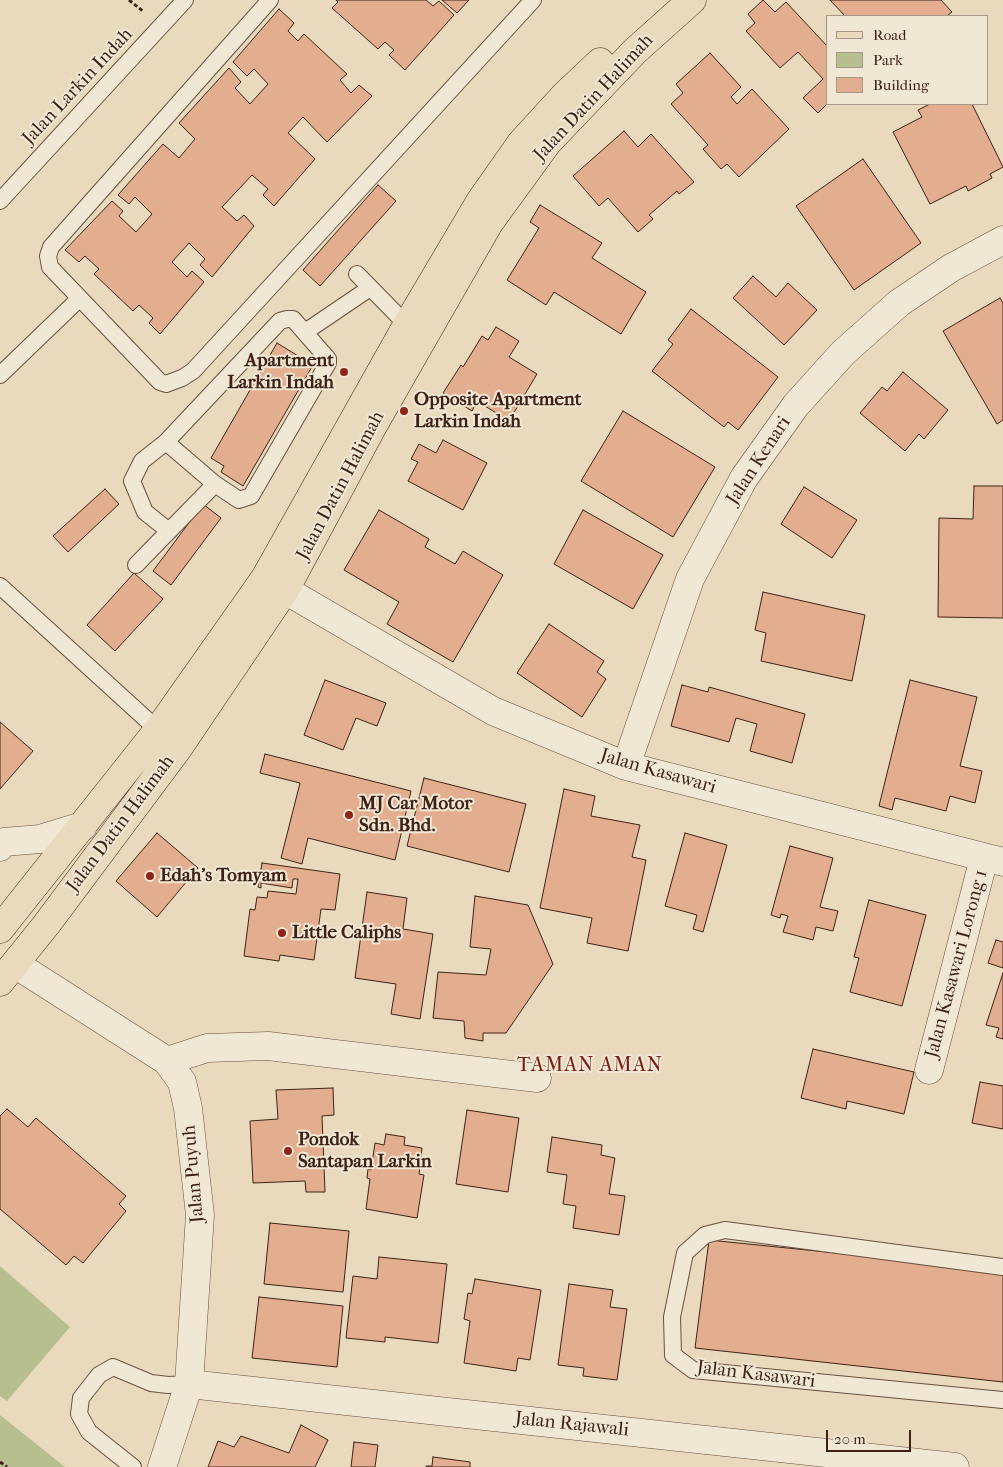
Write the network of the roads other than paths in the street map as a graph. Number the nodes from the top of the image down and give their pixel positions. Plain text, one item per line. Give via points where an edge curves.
1 (185, 0) edge
2 (270, 0) edge
3 (533, 0) edge
4 (665, 0) edge
5 (692, 0) edge
6 (0, 201) edge
7 (1003, 240) edge
8 (357, 274) dead end
9 (370, 288) junction
10 (79, 299) junction
11 (408, 326) junction
12 (305, 332) junction
13 (0, 375) edge
14 (166, 442) junction
15 (216, 484) junction
16 (169, 531) junction
17 (136, 564) dead end
18 (0, 586) edge
19 (285, 590) junction
20 (158, 730) junction
21 (626, 766) junction
22 (83, 826) junction
23 (1, 843) edge
24 (994, 860) edge
25 (0, 929) edge
26 (8, 973) edge
27 (167, 1061) junction
28 (928, 1070) dead end
29 (537, 1078) dead end
30 (1003, 1267) edge
31 (189, 1384) junction
32 (1003, 1400) edge
33 (133, 1467) edge
34 (162, 1467) edge
35 (955, 1467) edge

1 - 6 lane, Jalan Larkin Indah
2 - 10 lane via 51,247 48,256 50,267
3 - 10 lane via 323,239 193,371 166,384 160,382
4 - 11 main road, Jalan Datin Halimah via 565,95 521,143 481,200
5 - 19 main road, Jalan Datin Halimah via 635,51 548,142 489,223 374,424
7 - 21 street, Jalan Kenari via 951,268 899,303 843,353 796,405 744,478 690,579
8 - 9 lane
9 - 11 lane
9 - 12 lane
10 - 13 lane
11 - 20 main road, Jalan Datin Halimah via 265,578
12 - 14 lane via 293,319 280,321
12 - 15 lane via 328,363 256,488 251,496 238,500
14 - 15 lane
14 - 16 lane via 142,461 132,481 145,512
15 - 16 lane
16 - 17 lane
18 - 20 lane
19 - 21 street, Jalan Kasawari via 493,711
19 - 26 main road, Jalan Datin Halimah via 179,747
20 - 22 main road, Jalan Datin Halimah
21 - 24 street, Jalan Kasawari
22 - 23 street via 40,839
22 - 25 main road, Jalan Datin Halimah
24 - 28 street, Jalan Kasawari Lorong 1
26 - 27 street, Jalan Puyuh
27 - 29 street via 208,1048 268,1046
27 - 31 street, Jalan Puyuh via 182,1082 188,1108 200,1215
30 - 32 lane, Jalan Kasawari via 725,1230 704,1235 685,1253 672,1317 673,1355 693,1370
31 - 33 lane via 151,1383 113,1367 99,1375 81,1398 79,1414 89,1432
31 - 34 street, Jalan Puyuh
31 - 35 street, Jalan Rajawali

